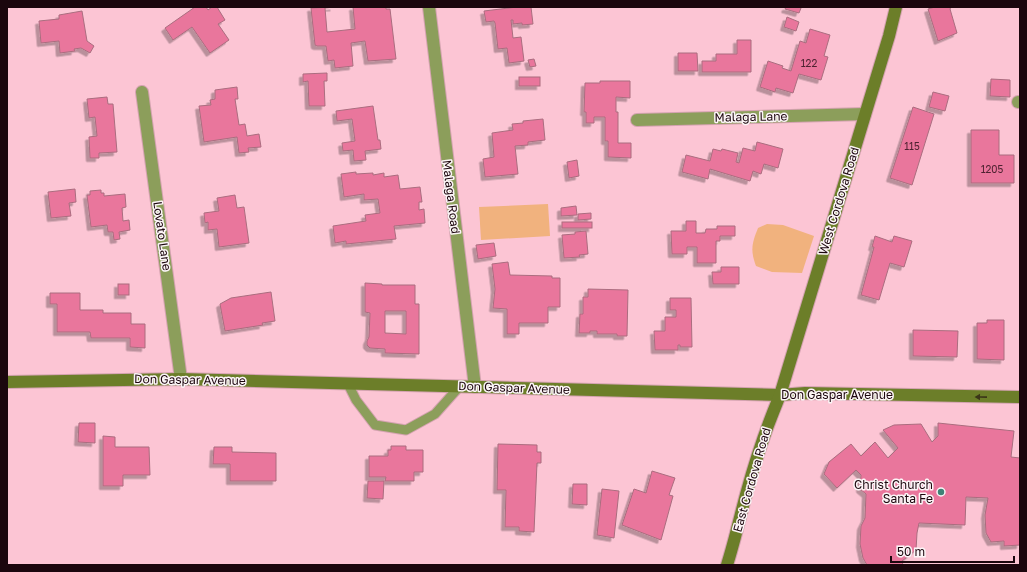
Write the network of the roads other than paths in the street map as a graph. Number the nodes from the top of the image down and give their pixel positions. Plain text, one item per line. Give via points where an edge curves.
1 (429, 7) edge
2 (896, 7) edge
3 (142, 92) dead end
4 (865, 114) junction
5 (637, 120) dead end
6 (181, 380) junction
7 (7, 382) edge
8 (348, 384) junction
9 (460, 386) junction
10 (475, 387) junction
11 (780, 395) junction
12 (1020, 397) edge
13 (727, 565) edge

1 - 10 street, Malaga Road
2 - 4 street, West Cordova Road
3 - 6 street, Lovato Lane
4 - 5 street, Malaga Lane
4 - 11 street, West Cordova Road
6 - 7 street, Don Gaspar Avenue
6 - 8 street, Don Gaspar Avenue
8 - 9 street, Don Gaspar Avenue
8 - 9 lane via 356,400 375,425 406,430 435,414
9 - 10 street, Don Gaspar Avenue
10 - 11 street, Don Gaspar Avenue
12 -> 11 street, Don Gaspar Avenue via 805,393
11 - 13 street, East Cordova Road via 747,490

